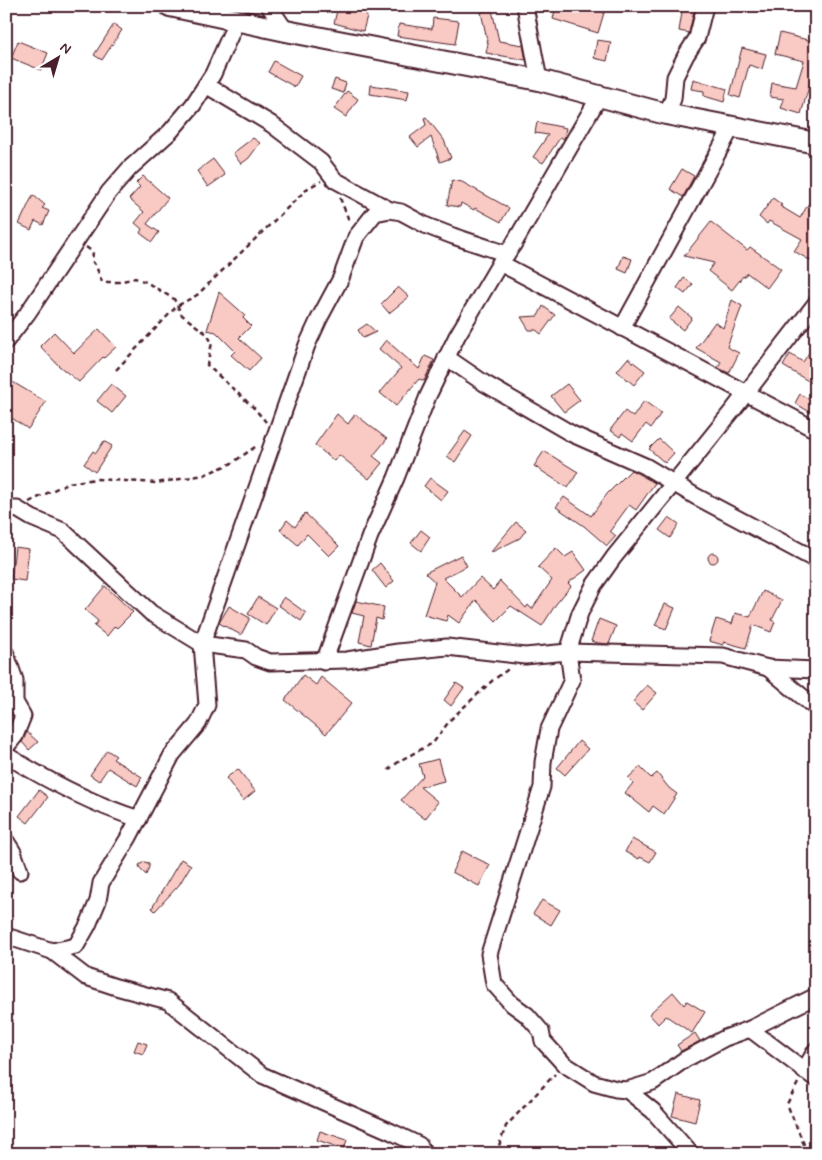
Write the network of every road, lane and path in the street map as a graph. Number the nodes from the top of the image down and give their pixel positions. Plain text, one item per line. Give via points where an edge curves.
1 (170, 6) edge
2 (269, 6) edge
3 (525, 6) edge
4 (705, 6) edge
5 (238, 20) junction
6 (286, 31) junction
7 (539, 80) junction
8 (206, 85) junction
9 (599, 97) junction
10 (666, 114) junction
11 (732, 127) junction
12 (816, 143) edge
13 (335, 180) junction
14 (390, 210) junction
15 (356, 237) junction
16 (77, 240) junction
17 (503, 258) junction
18 (816, 303) edge
19 (177, 306) junction
20 (622, 328) junction
21 (6, 341) edge
22 (446, 357) junction
23 (116, 370) dead end
24 (745, 394) junction
25 (816, 430) edge
26 (275, 433) junction
27 (674, 482) junction
28 (12, 509) edge
29 (816, 560) edge
30 (202, 644) junction
31 (568, 652) junction
32 (6, 654) edge
33 (525, 656) junction
34 (324, 662) junction
35 (768, 668) junction
36 (816, 670) edge
37 (816, 708) edge
38 (6, 747) edge
39 (6, 755) edge
40 (388, 770) dead end
41 (139, 819) junction
42 (6, 841) edge
43 (20, 870) dead end
44 (6, 936) edge
45 (52, 951) junction
46 (816, 996) edge
47 (750, 1029) junction
48 (816, 1050) edge
49 (564, 1064) junction
50 (810, 1075) edge
51 (653, 1082) junction
52 (627, 1090) junction
53 (653, 1111) junction
54 (425, 1154) edge
55 (496, 1154) edge
56 (691, 1154) edge
57 (808, 1154) edge

1 - 5 street
2 - 6 street
3 - 7 street
4 - 10 street via 697,38 675,78 673,99
5 - 6 street
5 - 8 street
6 - 7 street
7 - 9 street
8 - 13 street via 272,124 321,162
8 - 16 street via 170,132 109,192
9 - 10 street
9 - 17 street via 514,245
10 - 11 street
11 - 12 street
11 - 20 street
13 - 14 street
13 - 15 path via 343,209
13 - 19 path via 323,180 308,188 197,295
14 - 15 street via 375,213
14 - 17 street
15 - 26 street via 342,278 307,345
16 - 19 path via 93,252 92,260 102,282 135,278 174,299
16 - 21 street
17 - 20 street
17 - 22 street
18 - 24 street
19 - 23 path
19 - 26 path via 182,315 212,343 207,365 254,408
20 - 24 street
22 - 27 street via 572,434
22 - 34 street via 370,536
24 - 25 street
24 - 27 street
26 - 28 path via 232,464 204,475 156,483 96,479 68,483
26 - 30 street
27 - 29 street
27 - 31 street via 594,585 580,613
28 - 30 street via 63,531 151,613
30 - 34 street via 246,650 270,662
30 - 41 street via 207,705 198,724 172,755
31 - 33 street
31 - 35 street via 723,656
31 - 49 street via 572,680 549,729 542,787 489,954 494,984 532,1020 541,1031 543,1041
32 - 38 street via 15,680 15,702 23,716 15,736
33 - 34 street via 446,647
33 - 40 path via 493,680 450,720 433,743
35 - 36 street
35 - 37 street
39 - 41 street via 76,794
41 - 45 street via 101,883 98,901 76,946
42 - 43 street
44 - 45 street
45 - 54 street via 86,976 168,1001 262,1075 419,1145
46 - 47 street
47 - 50 street
47 - 51 street via 684,1060
48 - 50 street
49 - 52 street via 594,1083
49 - 55 path via 506,1126
50 - 57 path via 787,1104
51 - 52 street
51 - 53 street
52 - 53 street
53 - 56 street

